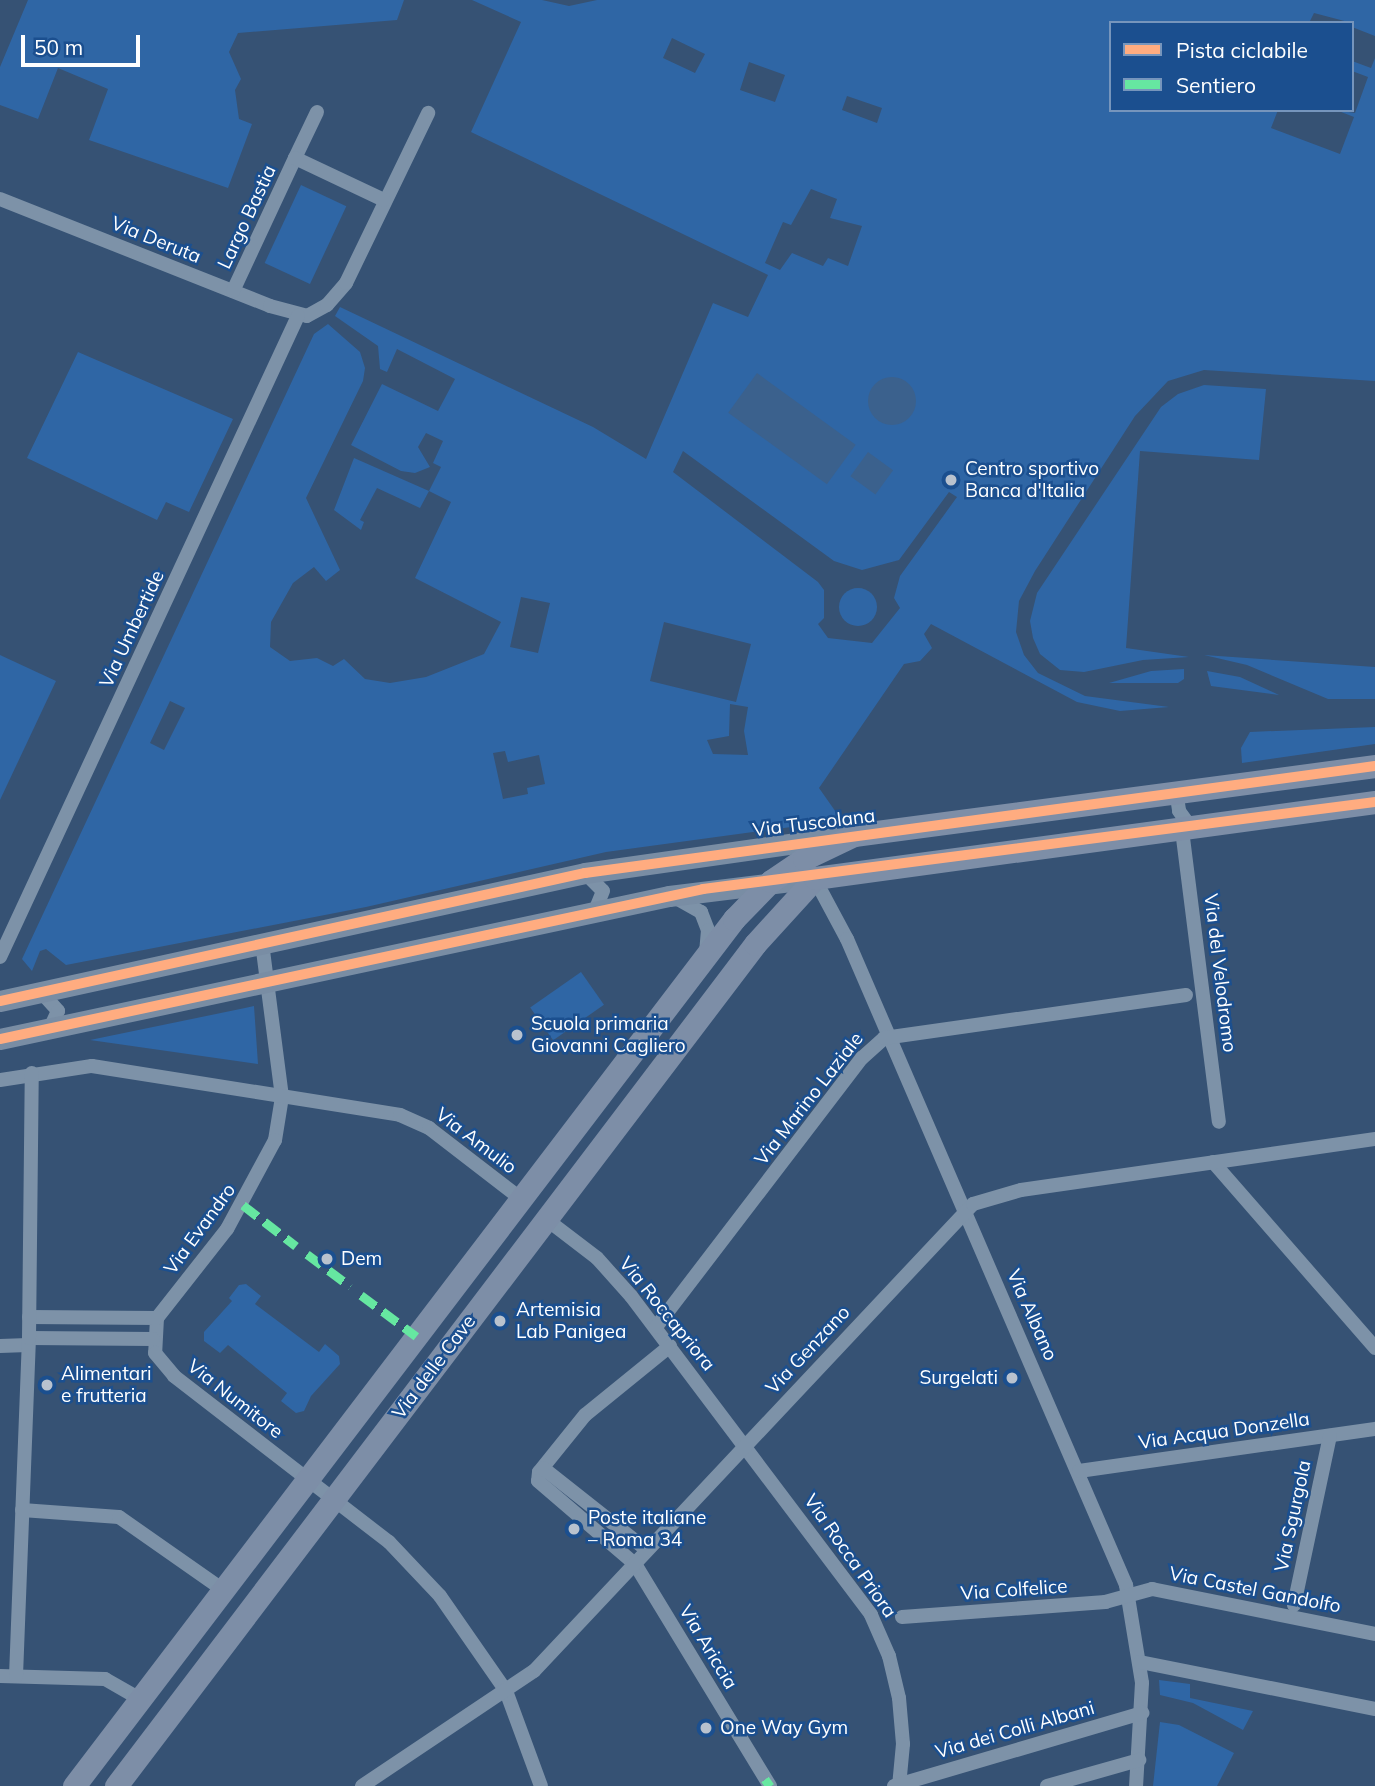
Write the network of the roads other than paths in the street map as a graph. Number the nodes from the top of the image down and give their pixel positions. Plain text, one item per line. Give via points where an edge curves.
1 (317, 112) dead end
2 (428, 113) dead end
3 (295, 158) junction
4 (0, 199) edge
5 (384, 200) junction
6 (233, 291) junction
7 (298, 317) junction
8 (1375, 766) edge
9 (1176, 791) junction
10 (1375, 802) edge
11 (1187, 829) junction
12 (854, 835) junction
13 (809, 868) junction
14 (585, 873) junction
15 (771, 881) junction
16 (669, 896) junction
17 (595, 911) junction
18 (262, 943) junction
19 (0, 957) edge
20 (705, 957) junction
21 (269, 982) junction
22 (42, 993) junction
23 (1186, 995) dead end
24 (0, 1001) edge
25 (49, 1030) junction
26 (887, 1036) junction
27 (0, 1039) edge
28 (32, 1073) junction
29 (0, 1080) edge
30 (282, 1097) junction
31 (1219, 1122) dead end
32 (1375, 1139) edge
33 (1213, 1162) junction
34 (520, 1198) junction
35 (964, 1212) junction
36 (546, 1219) junction
37 (29, 1317) junction
38 (157, 1318) junction
39 (656, 1327) junction
40 (153, 1339) junction
41 (29, 1342) junction
42 (0, 1346) edge
43 (670, 1346) junction
44 (1375, 1348) edge
45 (1375, 1429) edge
46 (1330, 1436) junction
47 (746, 1445) junction
48 (543, 1468) junction
49 (1079, 1471) junction
50 (307, 1480) junction
51 (333, 1499) junction
52 (22, 1510) junction
53 (647, 1550) junction
54 (635, 1564) junction
55 (222, 1589) junction
56 (1128, 1594) junction
57 (1294, 1605) dead end
58 (901, 1618) dead end
59 (1375, 1634) edge
60 (1140, 1662) junction
61 (0, 1676) edge
62 (16, 1676) junction
63 (506, 1691) junction
64 (140, 1699) junction
65 (1375, 1709) edge
66 (1142, 1713) junction
67 (1139, 1760) junction
68 (74, 1786) edge
69 (116, 1786) edge
70 (362, 1786) edge
71 (541, 1786) edge
72 (769, 1786) edge
73 (897, 1786) edge
74 (1047, 1786) edge
75 (1136, 1786) edge

1 - 3 street, Largo Bastia
2 - 5 street
3 - 5 street, Largo Bastia
3 - 6 street, Largo Bastia
4 - 6 street, Via Deruta
5 - 7 street via 341,290 316,313
6 - 7 street, Via Deruta
7 - 19 street, Via Umbertide
8 - 9 main road, Via Tuscolana
9 - 11 street via 1178,811
9 - 12 main road, Via Tuscolana
10 - 11 main road
11 - 13 main road
11 - 31 street, Via del Velodromo
12 - 13 main road
12 - 14 main road, Via Tuscolana
13 - 15 main road, Via delle Cave
13 - 26 street, Via Albano via 847,939
13 - 36 main road, Via delle Cave
14 - 17 street via 603,891
14 - 18 main road, Via Tuscolana
15 - 16 main road
15 - 20 main road, Via delle Cave
16 - 17 main road
16 - 20 street via 701,912 708,930
17 - 21 main road
18 - 21 street, Via Evandro
18 - 22 main road, Via Tuscolana
20 - 34 main road, Via delle Cave
21 - 25 main road
21 - 30 street, Via Evandro
22 - 24 main road, Via Tuscolana
22 - 25 street via 58,1012
23 - 26 street, Via Marino Laziale
25 - 27 main road
26 - 35 street, Via Albano
26 - 39 street, Via Marino Laziale via 862,1058
28 - 29 street, Via Amulio
28 - 30 street, Via Amulio via 92,1066
28 - 37 street
30 - 34 street, Via Amulio via 415,1120
30 - 38 street, Via Evandro via 275,1140 243,1205
32 - 33 street, Via Genzano
33 - 35 street, Via Genzano via 1000,1193
33 - 44 street
34 - 36 main road
34 - 50 main road, Via delle Cave
35 - 47 street, Via Genzano
35 - 49 street, Via Albano
36 - 39 street, Via Roccapriora via 597,1258
36 - 51 main road, Via delle Cave
37 - 38 street
37 - 41 street
38 - 40 street, Via Evandro
39 - 43 street, Via Roccapriora
40 - 41 street
40 - 50 street, Via Numitore via 164,1367
41 - 42 street
41 - 52 street
43 - 47 street, Via Roccapriora
43 - 48 street via 591,1410
45 - 46 street, Via Acqua Donzella
46 - 49 street, Via Acqua Donzella
46 - 57 street, Via Sgurgola
47 - 53 street, Via Genzano
47 - 73 street, Via Rocca Priora via 853,1587 880,1631 901,1712
48 - 53 street
48 - 54 street, Via Ariccia via 537,1478 543,1488
49 - 56 street, Via Albano
50 - 51 street, Via Numitore
50 - 55 main road, Via delle Cave
51 - 63 street, Via Numitore via 398,1550 429,1583 466,1628
51 - 69 main road, Via delle Cave
52 - 55 street via 119,1517
52 - 62 street
53 - 54 street, Via Genzano
54 - 63 street, Via Genzano via 534,1671
54 - 72 street, Via Ariccia
55 - 64 main road, Via delle Cave
56 - 58 street, Via Colfelice via 1105,1602
56 - 59 street, Via Castel Gandolfo via 1152,1589
56 - 60 street, Via Albano
60 - 65 street
60 - 66 street, Via Albano
61 - 62 street
62 - 64 street via 105,1679
63 - 70 street, Via Genzano
63 - 71 street, Via Numitore
64 - 68 main road, Via delle Cave
66 - 67 street, Via Albano
66 - 73 street, Via dei Colli Albani
67 - 74 street
67 - 75 street, Via Albano

